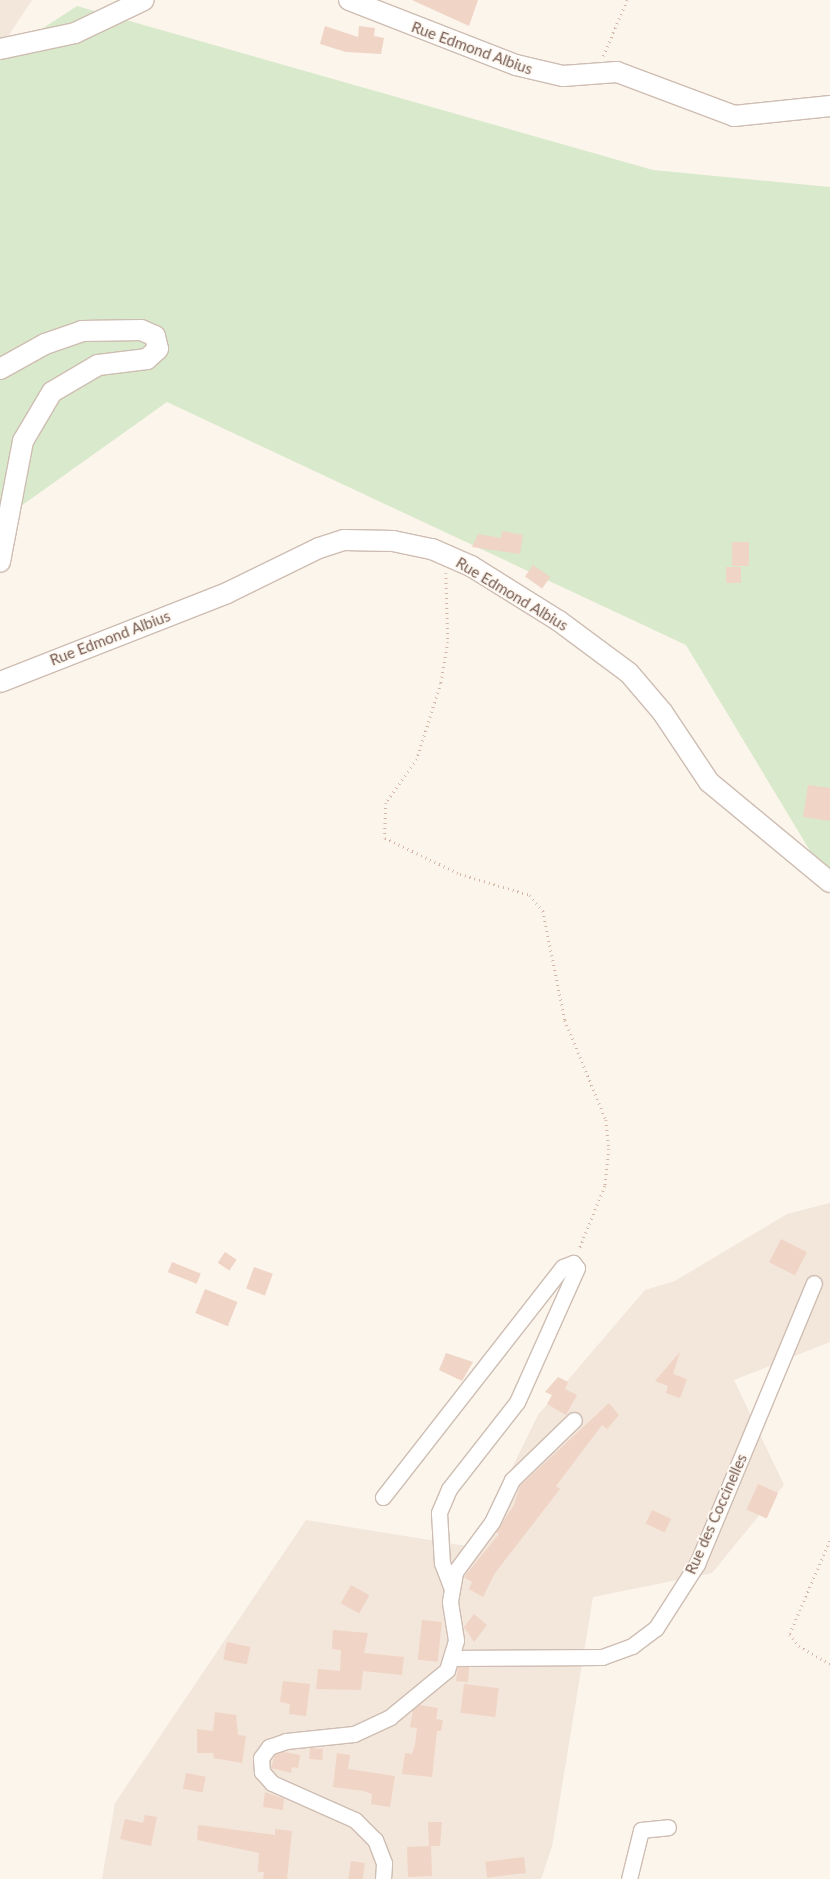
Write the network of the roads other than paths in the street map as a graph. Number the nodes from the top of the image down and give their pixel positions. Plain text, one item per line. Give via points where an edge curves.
1 (144, 0) edge
2 (349, 0) edge
3 (0, 49) edge
4 (830, 106) edge
5 (0, 369) edge
6 (0, 562) edge
7 (0, 682) edge
8 (830, 882) edge
9 (814, 1283) dead end
10 (574, 1420) dead end
11 (383, 1497) dead end
12 (451, 1586) junction
13 (452, 1658) junction
14 (668, 1827) dead end
15 (383, 1879) edge
16 (629, 1879) edge

1 - 3 main road via 75,33
2 - 4 main road, Rue Edmond Albius via 516,65 563,76 617,72 734,116
5 - 6 main road via 46,344 82,331 142,330 155,336 158,349 147,359 98,365 52,392 23,441
7 - 8 main road, Rue Edmond Albius via 227,594 319,548 344,540 393,541 432,549 471,566 559,621 629,673 663,713 710,782
9 - 13 street, Rue des Coccinelles via 697,1564 656,1628 632,1646 602,1657
10 - 12 street via 512,1480 492,1522 455,1572
11 - 12 street via 563,1267 575,1265 517,1402 449,1489 439,1513 442,1563
12 - 13 street via 456,1640
13 - 15 street via 424,1693 390,1717 354,1734 286,1741 269,1747 262,1758 262,1772 272,1783 355,1820 375,1840 384,1863
14 - 16 street via 641,1830

